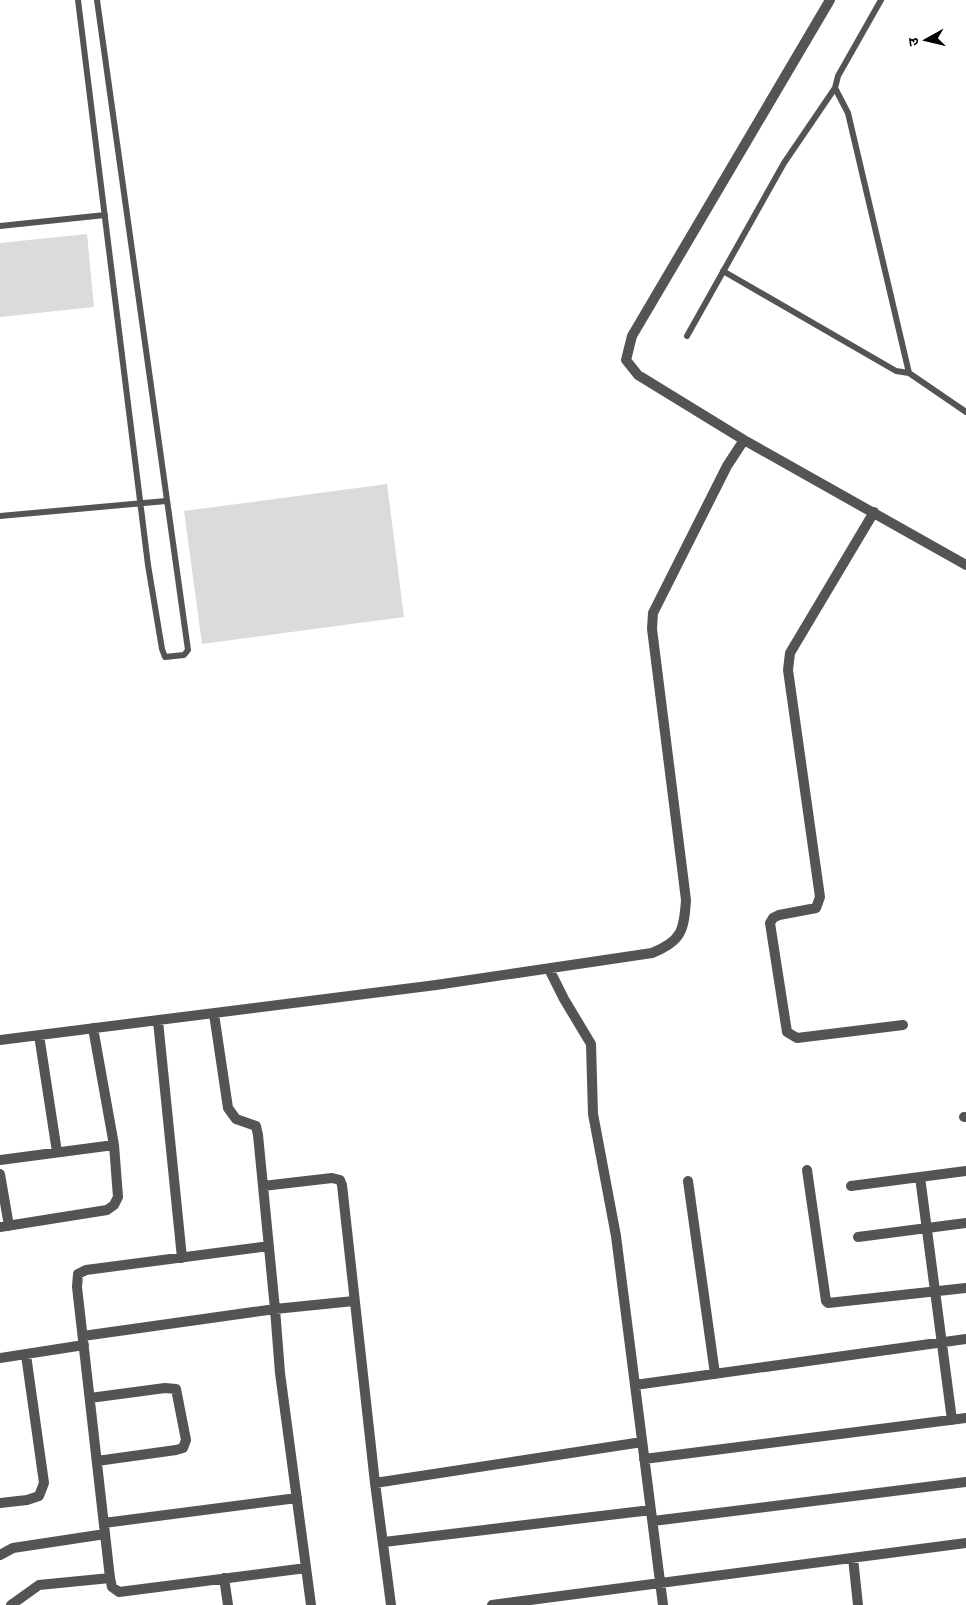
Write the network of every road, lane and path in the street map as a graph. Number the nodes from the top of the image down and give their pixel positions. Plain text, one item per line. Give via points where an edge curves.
1 (78, 0) edge
2 (97, 0) edge
3 (830, 0) edge
4 (881, 0) edge
5 (835, 88) junction
6 (105, 215) junction
7 (0, 226) edge
8 (723, 271) junction
9 (686, 336) dead end
10 (909, 373) junction
11 (966, 412) edge
12 (744, 440) junction
13 (166, 501) junction
14 (140, 503) junction
15 (874, 512) junction
16 (0, 516) edge
17 (966, 565) edge
18 (549, 969) junction
19 (214, 1014) junction
20 (158, 1021) junction
21 (904, 1025) dead end
22 (94, 1028) junction
23 (39, 1035) junction
24 (0, 1040) edge
25 (114, 1145) junction
26 (56, 1152) junction
27 (0, 1160) edge
28 (807, 1170) dead end
29 (966, 1171) edge
30 (0, 1174) edge
31 (920, 1177) junction
32 (688, 1181) dead end
33 (263, 1186) junction
34 (851, 1186) dead end
35 (966, 1223) edge
36 (4, 1227) edge
37 (927, 1228) junction
38 (858, 1236) dead end
39 (269, 1246) junction
40 (182, 1258) junction
41 (966, 1288) edge
42 (935, 1291) junction
43 (354, 1301) junction
44 (275, 1308) junction
45 (966, 1339) edge
46 (83, 1340) junction
47 (942, 1342) junction
48 (26, 1355) junction
49 (0, 1358) edge
50 (715, 1374) junction
51 (635, 1385) junction
52 (90, 1398) junction
53 (966, 1418) edge
54 (952, 1420) junction
55 (642, 1442) junction
56 (644, 1459) junction
57 (97, 1461) junction
58 (966, 1482) edge
59 (375, 1483) junction
60 (297, 1498) junction
61 (0, 1503) edge
62 (651, 1510) junction
63 (652, 1521) junction
64 (104, 1522) junction
65 (105, 1534) junction
66 (384, 1542) junction
67 (966, 1543) edge
68 (0, 1555) edge
69 (852, 1558) junction
70 (306, 1568) junction
71 (110, 1578) junction
72 (224, 1578) junction
73 (660, 1582) junction
74 (11, 1605) edge
75 (228, 1605) edge
76 (311, 1605) edge
77 (392, 1605) edge
78 (492, 1605) edge
79 (663, 1605) edge
80 (858, 1605) edge

1 - 6 lane
2 - 13 lane
3 - 12 street via 632,336 627,354 626,360 638,375
4 - 5 lane via 838,76
5 - 8 lane via 784,163
5 - 10 lane via 848,113
6 - 7 lane
6 - 14 lane
8 - 9 lane
8 - 10 lane via 896,371
10 - 11 lane
12 - 15 street
12 - 18 street via 727,466 653,613 652,629 683,859 684,926 675,941 652,953
13 - 14 lane
13 - 14 lane via 188,650 184,655 165,657
14 - 16 lane
15 - 17 street
15 - 21 street via 790,653 788,670 820,897 816,908 779,915 770,923 790,1036 797,1038
18 - 19 street
18 - 51 street via 591,1044 594,1121 616,1236
19 - 20 street
19 - 33 street via 228,1108 236,1119 256,1126
20 - 22 street
20 - 40 street
22 - 23 street
22 - 25 street
23 - 24 street
23 - 26 street
25 - 26 street
25 - 36 street via 118,1197 114,1205 107,1210
26 - 27 street
28 - 42 street via 826,1301 832,1304
29 - 31 street
30 - 36 street
31 - 34 street
31 - 37 street
32 - 50 street
33 - 39 street
33 - 43 street via 313,1179 340,1180
35 - 37 street
37 - 38 street
37 - 42 street
39 - 40 street
39 - 44 street
40 - 46 street via 86,1270 78,1274
41 - 42 street
42 - 47 street
43 - 44 street
43 - 59 street
44 - 46 street
44 - 60 street via 280,1373
45 - 47 street
46 - 48 street
46 - 52 street
47 - 50 street
47 - 54 street
48 - 49 street
48 - 61 street via 44,1483 39,1496
50 - 51 street
51 - 55 street
52 - 57 street
52 - 57 street via 176,1389 186,1440 183,1448 176,1450
53 - 54 street
54 - 56 street
55 - 56 street
55 - 59 street
56 - 62 street
57 - 64 street
58 - 63 street
59 - 66 street
60 - 64 street
60 - 70 street
62 - 63 street
62 - 66 street
63 - 73 street
64 - 65 street
65 - 68 street via 13,1548
65 - 71 street
66 - 77 street
67 - 69 street
69 - 73 street
69 - 80 street
70 - 72 street
70 - 76 street
71 - 72 street via 112,1587 119,1592
71 - 74 street via 43,1584
72 - 75 street
73 - 78 street
73 - 79 street

